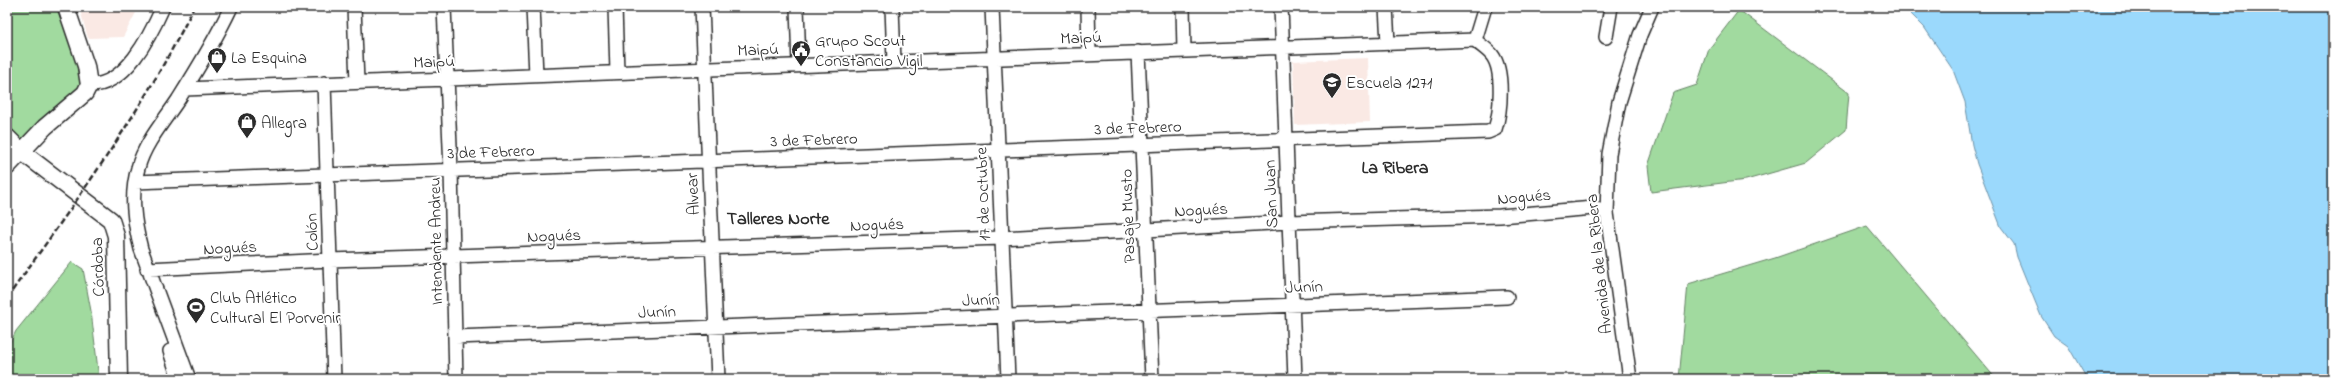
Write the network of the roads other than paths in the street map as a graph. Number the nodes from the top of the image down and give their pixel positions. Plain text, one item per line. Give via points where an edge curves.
1 (66, 7) edge
2 (163, 7) edge
3 (231, 7) edge
4 (354, 7) edge
5 (444, 7) edge
6 (533, 7) edge
7 (615, 7) edge
8 (702, 7) edge
9 (797, 7) edge
10 (892, 7) edge
11 (992, 7) edge
12 (1088, 7) edge
13 (1182, 7) edge
14 (1281, 7) edge
15 (1386, 7) edge
16 (1485, 7) edge
17 (1611, 7) edge
18 (1652, 7) edge
19 (1606, 37) dead end
20 (1475, 40) junction
21 (1388, 43) junction
22 (1282, 47) junction
23 (1184, 51) junction
24 (1138, 52) junction
25 (1089, 54) junction
26 (995, 58) junction
27 (894, 62) junction
28 (799, 65) junction
29 (704, 69) junction
30 (617, 72) junction
31 (536, 75) junction
32 (447, 79) junction
33 (357, 82) junction
34 (324, 83) junction
35 (89, 85) junction
36 (185, 89) junction
37 (7, 137) edge
38 (1286, 139) junction
39 (1142, 145) junction
40 (14, 149) edge
41 (998, 150) junction
42 (708, 161) junction
43 (7, 167) edge
44 (451, 170) junction
45 (327, 176) junction
46 (135, 182) junction
47 (1607, 213) junction
48 (1289, 222) junction
49 (1146, 231) junction
50 (1002, 238) junction
51 (712, 247) junction
52 (453, 257) junction
53 (330, 260) junction
54 (147, 269) junction
55 (153, 285) junction
56 (1507, 297) dead end
57 (1292, 304) junction
58 (1149, 310) junction
59 (1005, 316) junction
60 (716, 327) junction
61 (455, 337) junction
62 (119, 379) edge
63 (179, 379) edge
64 (189, 379) edge
65 (334, 379) edge
66 (456, 379) edge
67 (718, 379) edge
68 (1008, 379) edge
69 (1152, 379) edge
70 (1295, 379) edge
71 (1630, 379) edge

1 - 35 main road via 86,66
2 - 35 street via 142,45 117,77 108,83
3 - 36 street
4 - 33 street
5 - 32 street, Intendente Andreu
6 - 31 street
7 - 30 street
8 - 29 street, Alvear
9 - 28 street
10 - 27 street
11 - 26 street, 17 de Octubre
12 - 25 street
13 - 23 street
14 - 22 street, San Juan
15 - 21 street
16 - 20 street
17 - 19 street
18 - 47 street, Avenida de la Ribera via 1640,35 1619,102 1609,154
20 - 21 street, Maipú
20 - 38 street, 3 de Febrero via 1492,55 1497,66 1500,107 1495,129 1488,132
21 - 22 street, Maipú
22 - 23 street, Maipú
22 - 38 street, San Juan
23 - 24 street, Maipú
24 - 25 street, Maipú
24 - 39 street, Pasaje Musto
25 - 26 street, Maipú
26 - 27 street, Maipú
26 - 41 street, 17 de Octubre
27 - 28 street, Maipú
28 - 29 street, Maipú
29 - 30 street, Maipú
29 - 42 street, Alvear
30 - 31 street, Maipú
31 - 32 street, Maipú
32 - 33 street, Maipú
32 - 44 street, Intendente Andreu
33 - 34 street, Maipú
34 - 36 street, Maipú
34 - 45 street, Colón
35 - 40 main road via 85,94
36 - 46 street via 146,149
37 - 40 main road, Córdoba
38 - 39 street, 3 de Febrero
38 - 48 street, San Juan
39 - 41 street, 3 de Febrero
39 - 49 street, Pasaje Musto
40 - 43 main road
40 - 62 main road, Córdoba via 105,214 115,228
41 - 42 street, 3 de Febrero
41 - 50 street, 17 de Octubre
42 - 44 street, 3 de Febrero
42 - 51 street, Alvear
44 - 45 street, 3 de Febrero
44 - 52 street, Intendente Andreu
45 - 46 street, 3 de Febrero
45 - 53 street, Colón
46 - 54 street via 135,229
47 - 48 street, Nogués via 1594,208 1500,216
47 - 71 street, Avenida de la Ribera
48 - 49 street, Nogués
48 - 57 street, San Juan
49 - 50 street, Nogués
49 - 58 street, Pasaje Musto
50 - 51 street, Nogués
50 - 59 street, 17 de Octubre
51 - 52 street, Nogués
51 - 60 street, Alvear
52 - 53 street, Nogués
52 - 61 street, Intendente Andreu
53 - 54 street, Nogués
53 - 65 street, Colón
54 - 55 street
55 - 63 street via 159,318
55 - 64 street
56 - 57 street, Junín
57 - 58 street, Junín
57 - 70 street, San Juan
58 - 59 street, Junín
58 - 69 street, Pasaje Musto
59 - 60 street, Junín
59 - 68 street, 17 de Octubre
60 - 61 street, Junín
60 - 67 street, Alvear
61 - 66 street, Intendente Andreu

